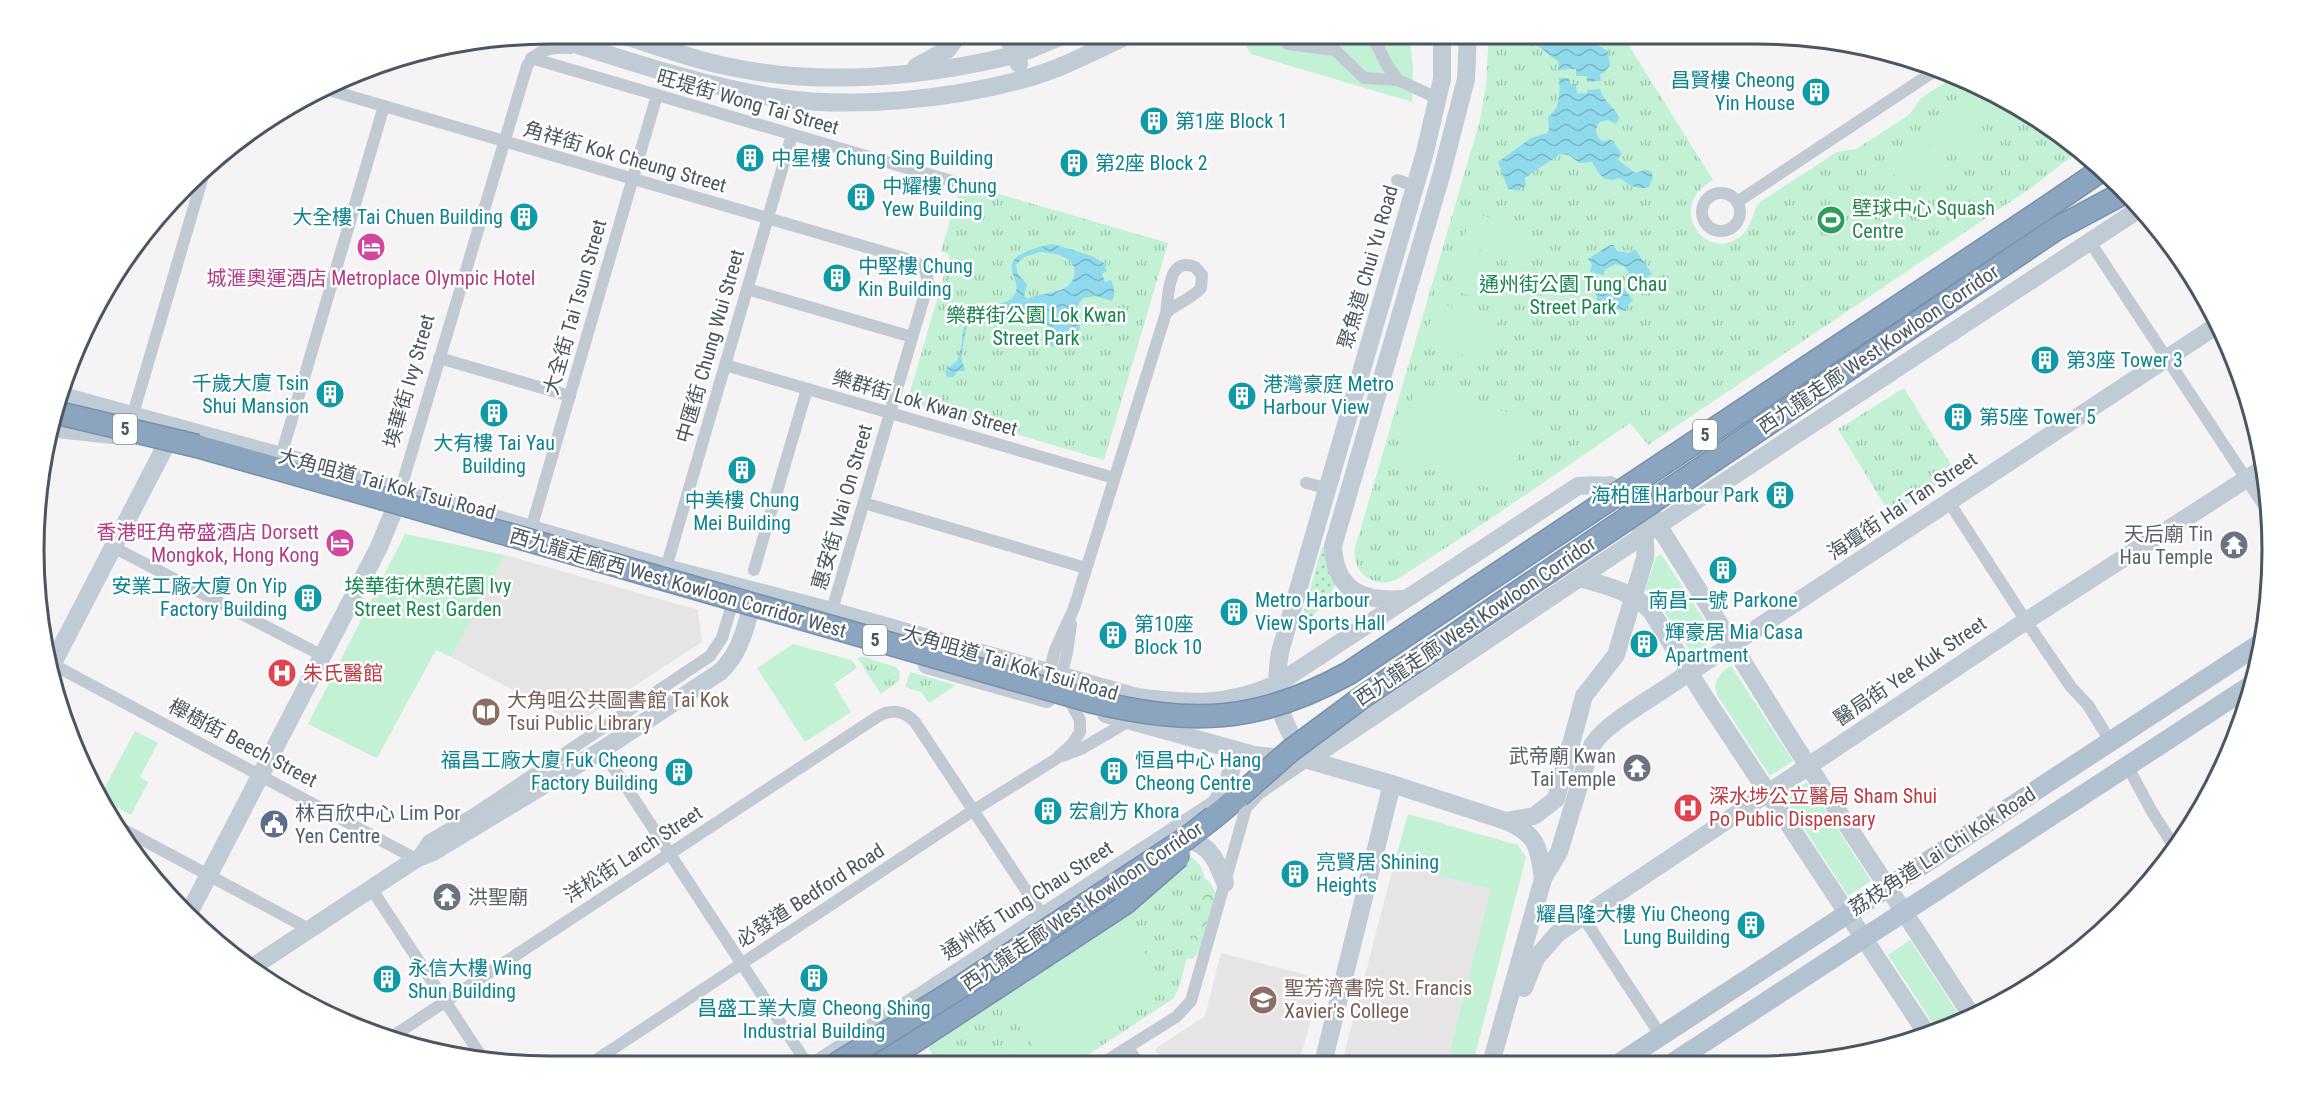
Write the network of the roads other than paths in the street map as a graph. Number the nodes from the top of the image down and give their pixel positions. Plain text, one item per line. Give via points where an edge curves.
1 (576, 44) edge
2 (652, 44) edge
3 (952, 44) edge
4 (1011, 44) edge
5 (1030, 44) edge
6 (1036, 44) edge
7 (1108, 44) edge
8 (1288, 44) edge
9 (1376, 44) edge
10 (1442, 44) edge
11 (1468, 44) edge
12 (586, 47) junction
13 (1016, 54) junction
14 (531, 58) junction
15 (1046, 71) junction
16 (900, 74) junction
17 (1930, 74) edge
18 (1025, 79) junction
19 (1398, 80) junction
20 (335, 92) edge
21 (657, 95) junction
22 (1439, 99) junction
23 (384, 106) junction
24 (792, 135) junction
25 (502, 142) junction
26 (2095, 174) edge
27 (633, 180) junction
28 (1397, 180) dead end
29 (954, 182) dead end
30 (201, 184) edge
31 (1415, 186) junction
32 (2111, 189) edge
33 (2118, 196) edge
34 (1737, 202) dead end
35 (2134, 213) edge
36 (768, 219) junction
37 (2056, 229) junction
38 (2090, 242) junction
39 (911, 260) joint
40 (747, 289) junction
41 (1166, 313) dead end
42 (2211, 329) edge
43 (912, 337) junction
44 (439, 357) junction
45 (2165, 358) junction
46 (725, 365) junction
47 (807, 389) junction
48 (570, 396) junction
49 (67, 397) edge
50 (890, 413) junction
51 (62, 414) edge
52 (133, 414) junction
53 (172, 426) junction
54 (59, 429) edge
55 (165, 447) junction
56 (281, 456) junction
57 (2256, 472) edge
58 (1114, 478) junction
59 (2246, 479) junction
60 (1306, 483) dead end
61 (1326, 488) junction
62 (398, 499) junction
63 (2259, 499) edge
64 (1949, 502) junction
65 (864, 503) junction
66 (531, 529) junction
67 (1651, 530) junction
68 (113, 547) junction
69 (666, 568) junction
70 (1086, 568) junction
71 (754, 570) dead end
72 (1580, 578) junction
73 (1633, 596) junction
74 (1404, 598) junction
75 (732, 605) junction
76 (750, 611) junction
77 (832, 611) junction
78 (2026, 621) junction
79 (826, 633) junction
80 (1732, 646) junction
81 (2253, 648) edge
82 (323, 656) junction
83 (55, 658) edge
84 (1368, 661) joint
85 (58, 667) edge
86 (1691, 672) junction
87 (1055, 674) junction
88 (1276, 684) junction
89 (2242, 691) edge
90 (1065, 703) junction
91 (1129, 721) junction
92 (2110, 741) junction
93 (602, 750) junction
94 (1236, 751) junction
95 (1056, 759) junction
96 (1308, 760) junction
97 (1808, 766) junction
98 (2128, 767) junction
99 (262, 775) junction
100 (1392, 784) junction
101 (1768, 792) junction
102 (974, 810) junction
103 (1214, 817) junction
104 (1506, 820) junction
105 (130, 833) edge
106 (1162, 839) junction
107 (2170, 841) edge
108 (669, 854) junction
109 (416, 859) junction
110 (210, 874) junction
111 (1543, 879) junction
112 (1225, 883) junction
113 (1887, 887) junction
114 (371, 888) junction
115 (192, 907) edge
116 (1847, 913) junction
117 (1906, 913) junction
118 (1043, 916) junction
119 (1583, 917) junction
120 (309, 930) junction
121 (1863, 937) junction
122 (258, 963) edge
123 (741, 964) junction
124 (445, 1002) junction
125 (1967, 1009) edge
126 (1923, 1028) edge
127 (399, 1032) edge
128 (1661, 1036) junction
129 (1128, 1047) junction
130 (477, 1050) edge
131 (604, 1055) edge
132 (801, 1055) edge
133 (830, 1055) edge
134 (851, 1055) edge
135 (893, 1055) edge
136 (1115, 1055) edge
137 (1133, 1055) edge
138 (1325, 1055) edge
139 (1493, 1055) edge
140 (1507, 1055) edge
141 (1632, 1055) edge
142 (1686, 1055) edge

1 - 12 street
2 - 16 street via 750,70 823,77
3 - 16 street
4 - 13 street
5 - 13 street
6 - 15 street
7 - 15 street
8 - 19 street via 1335,50 1364,78
9 - 19 street
10 - 22 street, 聚魚道 Chui Yu Road
11 - 74 street via 1466,79 1444,168 1333,546 1337,572 1354,591 1369,598
12 - 14 street via 558,47 537,52
12 - 18 street via 726,88 804,101 926,97
13 - 16 street
13 - 18 street
14 - 21 street, 旺堤街 Wong Tai Street
14 - 25 street, 埃華街 Ivy Street
15 - 18 street
17 - 34 street
19 - 22 street
20 - 23 street, 角祥街 Kok Cheung Street
21 - 24 street, 旺堤街 Wong Tai Street
21 - 27 street, 大全街 Tai Tsun Street
22 - 31 street, 聚魚道 Chui Yu Road
23 - 25 street, 角祥街 Kok Cheung Street
23 - 56 street
24 - 29 street, 旺堤街 Wong Tai Street
24 - 36 street, 中匯街 Chung Wui Street
25 - 27 street, 角祥街 Kok Cheung Street
25 - 44 street, 埃華街 Ivy Street
26 - 84 highway, 西九龍走廊 West Kowloon Corridor / 5, bridge
27 - 36 street, 角祥街 Kok Cheung Street
27 - 48 street, 大全街 Tai Tsun Street
28 - 31 street
30 - 52 street
31 - 61 street, 聚魚道 Chui Yu Road
32 - 37 highway, 西九龍走廊 West Kowloon Corridor / 5
33 - 37 highway
35 - 38 street
36 - 39 street, 角祥街 Kok Cheung Street
36 - 40 street, 中匯街 Chung Wui Street
37 - 103 highway, 西九龍走廊 West Kowloon Corridor / 5, bridge via 1344,710 1290,750
38 - 45 street
38 - 67 street
39 - 43 street, 惠安街 Wai On Street via 925,270 928,278
40 - 43 street
40 - 46 street, 中匯街 Chung Wui Street
41 - 58 street
42 - 45 street, 海壇街 Hai Tan Street
43 - 50 street, 惠安街 Wai On Street
44 - 48 street
44 - 62 street, 埃華街 Ivy Street
45 - 59 street
45 - 64 street, 海壇街 Hai Tan Street
46 - 47 street, 樂群街 Lok Kwan Street
46 - 69 street, 中匯街 Chung Wui Street
47 - 50 street, 樂群街 Lok Kwan Street
47 - 71 street
48 - 66 street, 大全街 Tai Tsun Street
49 - 52 street, 大角咀道 Tai Kok Tsui Road
50 - 58 street, 樂群街 Lok Kwan Street
50 - 65 street, 惠安街 Wai On Street
51 - 84 highway, 西九龍走廊西 West Kowloon Corridor West / 5, bridge via 196,446 1139,712 1188,717 1262,710 1315,691
52 - 53 street, 大角咀道 Tai Kok Tsui Road
53 - 55 street
53 - 56 street, 大角咀道 Tai Kok Tsui Road
54 - 55 street, 大角咀道 Tai Kok Tsui Road via 101,433
55 - 62 street, 大角咀道 Tai Kok Tsui Road
55 - 68 street
56 - 62 street, 大角咀道 Tai Kok Tsui Road
57 - 59 street, 醫局街 Yee Kuk Street
58 - 70 street
59 - 63 street
59 - 78 street, 醫局街 Yee Kuk Street
60 - 61 street
61 - 88 street, 聚魚道 Chui Yu Road via 1280,652
62 - 66 street, 大角咀道 Tai Kok Tsui Road
62 - 75 street, 大角咀道 Tai Kok Tsui Road
62 - 82 street, 埃華街 Ivy Street via 379,547
64 - 78 street
64 - 80 street, 海壇街 Hai Tan Street
65 - 70 street
65 - 77 street, 惠安街 Wai On Street
66 - 69 street, 大角咀道 Tai Kok Tsui Road
67 - 72 street
67 - 73 street
67 - 74 street via 1610,485 1578,486
67 - 80 street
68 - 82 street
68 - 83 street
69 - 77 street, 大角咀道 Tai Kok Tsui Road
70 - 87 street via 1067,653
72 - 73 street
72 - 96 street
73 - 86 street via 1651,611
73 - 104 street, 大角咀道 Tai Kok Tsui Road via 1616,656 1584,696 1556,799 1534,816
74 - 88 street
75 - 76 street, 大角咀道 Tai Kok Tsui Road
75 - 109 street via 722,638 710,656 428,841
76 - 79 street, 大角咀道 Tai Kok Tsui Road
76 - 93 street via 744,634 730,662 720,672
77 - 79 street, 惠安街 Wai On Street
77 - 87 street, 大角咀道 Tai Kok Tsui Road
78 - 92 street
78 - 97 street, 醫局街 Yee Kuk Street
79 - 90 street, 大角咀道 Tai Kok Tsui Road via 951,673
80 - 86 street, 海壇街 Hai Tan Street
80 - 97 street
81 - 92 main road, 荔枝角道 Lai Chi Kok Road
82 - 99 street, 埃華街 Ivy Street
85 - 99 street, 櫸樹街 Beech Street
86 - 101 street
86 - 111 street, 海壇街 Hai Tan Street via 1611,726 1592,746 1559,852
87 - 88 street, 大角咀道 Tai Kok Tsui Road via 1137,697 1167,701 1234,699
87 - 90 street via 1047,691
88 - 96 street, 聚魚道 Chui Yu Road via 1287,730
89 - 98 main road, 荔枝角道 Lai Chi Kok Road
90 - 91 street, 大角咀道 Tai Kok Tsui Road
90 - 95 street, 必發道 Bedford Road via 1080,720 1080,732
91 - 94 street, 大角咀道 Tai Kok Tsui Road
91 - 95 street, 必發道 Bedford Road
92 - 113 main road, 荔枝角道 Lai Chi Kok Road
93 - 108 street
93 - 109 street
94 - 96 street, 大角咀道 Tai Kok Tsui Road
94 - 106 street, 通州街 Tung Chau Street via 1222,796
95 - 102 street, 必發道 Bedford Road
96 - 100 street, 大角咀道 Tai Kok Tsui Road
96 - 112 street via 1246,808
97 - 101 street, 醫局街 Yee Kuk Street
97 - 113 street
98 - 107 street
98 - 117 main road, 荔枝角道 Lai Chi Kok Road
99 - 109 street, 櫸樹街 Beech Street
99 - 110 street, 埃華街 Ivy Street
100 - 104 street, 大角咀道 Tai Kok Tsui Road
100 - 138 street
101 - 116 street
101 - 119 street, 醫局街 Yee Kuk Street
102 - 108 street, 洋松街 Larch Street via 915,722 900,712 888,712
102 - 118 street
102 - 123 street, 必發道 Bedford Road
103 - 134 highway, 西九龍走廊 West Kowloon Corridor / 5, bridge via 971,981
103 - 135 highway, bridge via 1170,865 1125,903
104 - 111 street, 大角咀道 Tai Kok Tsui Road via 1533,837
105 - 110 street
106 - 112 street via 1185,839 1203,845 1218,862
106 - 118 street, 通州街 Tung Chau Street
108 - 123 street
108 - 124 street, 洋松街 Larch Street
109 - 114 street
110 - 115 street, 埃華街 Ivy Street
110 - 120 street
111 - 139 street
112 - 129 street via 1191,1001 1176,1017
113 - 116 main road, 荔枝角道 Lai Chi Kok Road
113 - 117 street
114 - 120 street
114 - 124 street
116 - 121 street
116 - 128 main road, 荔枝角道 Lai Chi Kok Road
117 - 121 main road, 荔枝角道 Lai Chi Kok Road
117 - 125 street
118 - 133 street, 通州街 Tung Chau Street
119 - 128 street
119 - 140 street, 醫局街 Yee Kuk Street via 1550,940 1536,958 1526,981
120 - 122 street
121 - 126 street
121 - 142 main road, 荔枝角道 Lai Chi Kok Road
123 - 131 street, 必發道 Bedford Road
123 - 132 street
124 - 127 street, 洋松街 Larch Street
124 - 130 street
128 - 141 main road, 荔枝角道 Lai Chi Kok Road
129 - 136 street
129 - 137 street

